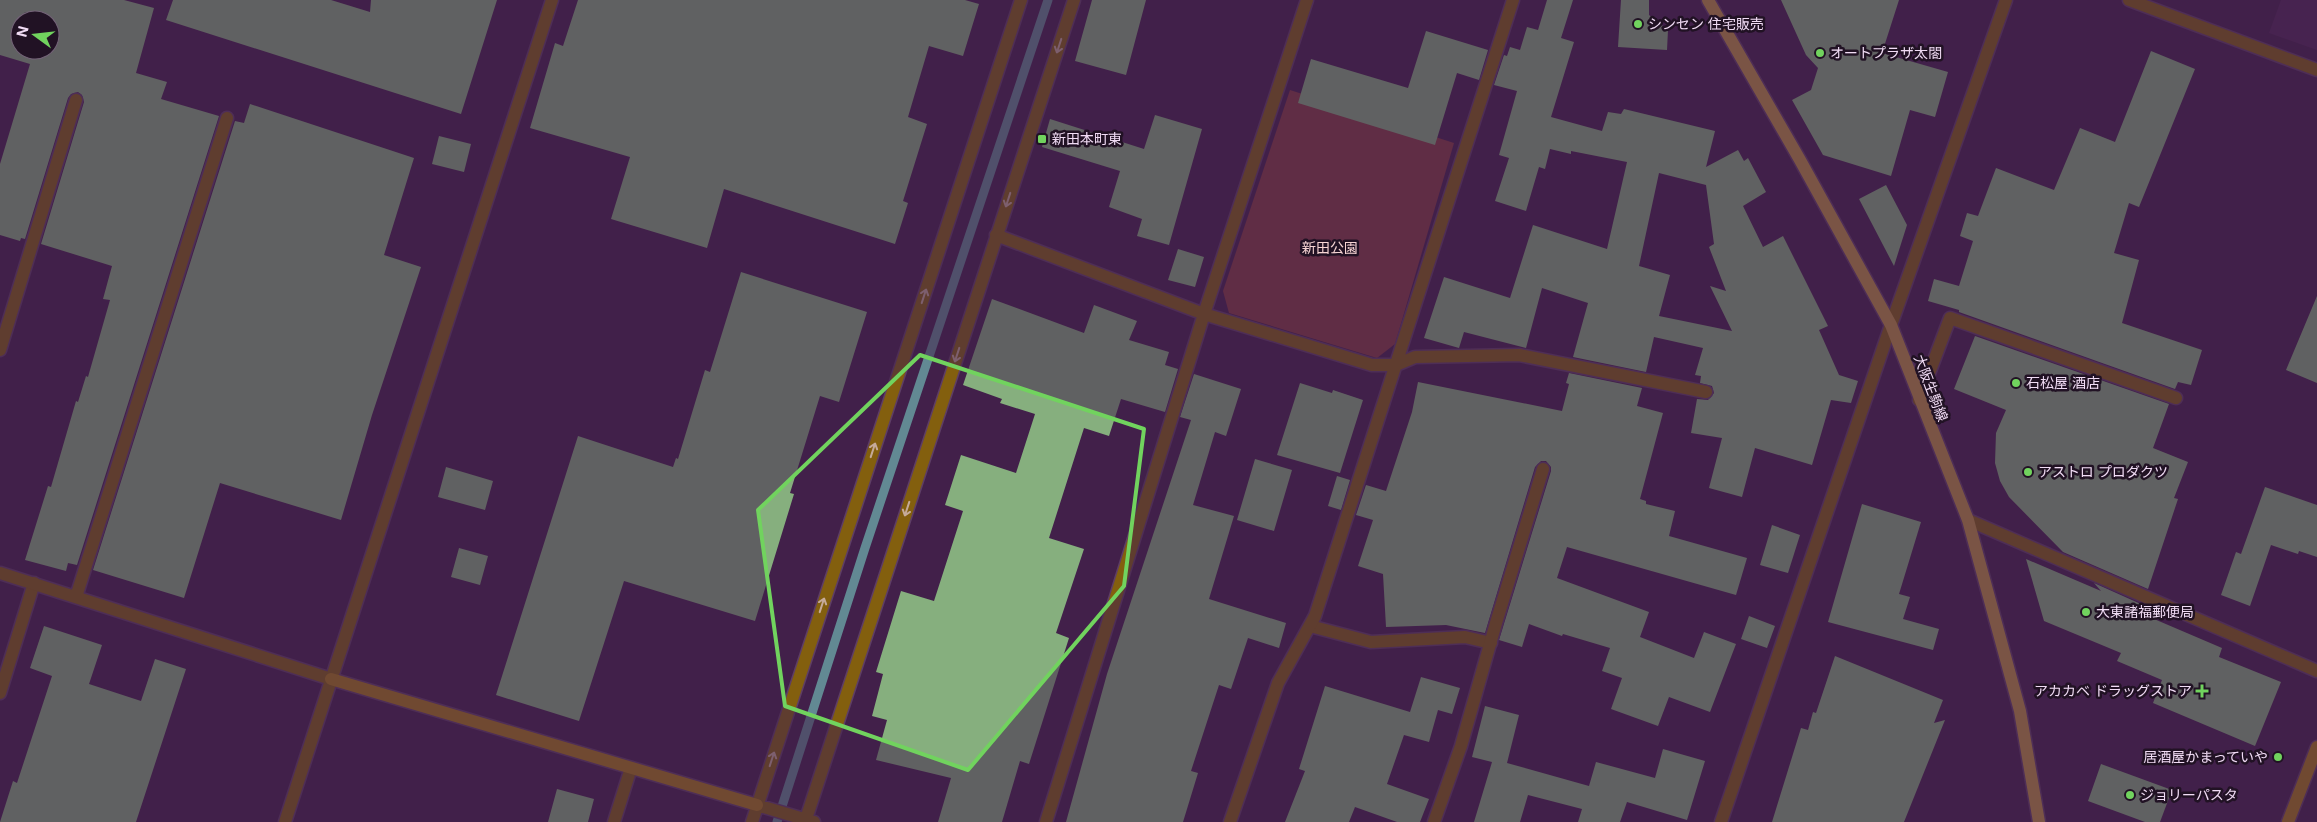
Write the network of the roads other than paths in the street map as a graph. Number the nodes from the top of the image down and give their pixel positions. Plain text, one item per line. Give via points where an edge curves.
1 (552, 0) edge
2 (1021, 0) edge
3 (1074, 0) edge
4 (1307, 0) edge
5 (1513, 0) edge
6 (1708, 0) edge
7 (2006, 0) edge
8 (2129, 0) edge
9 (2317, 70) edge
10 (76, 100) dead end
11 (227, 118) dead end
12 (996, 235) junction
13 (1204, 314) junction
14 (1891, 325) junction
15 (0, 350) edge
16 (1396, 365) junction
17 (1706, 392) dead end
18 (2176, 398) dead end
19 (1919, 400) junction
20 (1543, 469) dead end
21 (1968, 520) junction
22 (0, 573) edge
23 (34, 583) junction
24 (76, 597) junction
25 (1310, 626) junction
26 (1491, 643) junction
27 (2317, 671) edge
28 (331, 679) junction
29 (0, 693) edge
30 (2317, 747) edge
31 (631, 768) junction
32 (762, 807) junction
33 (808, 821) edge
34 (285, 822) edge
35 (614, 822) edge
36 (752, 822) edge
37 (1046, 822) edge
38 (1230, 822) edge
39 (1434, 822) edge
40 (1721, 822) edge
41 (2039, 822) edge
42 (2288, 822) edge

1 - 28 street
32 -> 2 street
3 -> 12 street
4 - 13 street
5 - 16 street
6 - 14 main road, 大阪生駒線
7 - 14 street
8 - 9 street
10 - 15 street
11 - 24 street
12 - 13 street
12 -> 33 street
13 - 16 street via 1372,365
13 - 37 street
14 - 19 main road, 大阪生駒線
14 - 40 street
16 - 17 street via 1415,357 1519,355
16 - 25 street
18 - 19 street via 1950,318
19 - 21 main road, 大阪生駒線
20 - 26 street
21 - 27 street
21 - 41 main road, 大阪生駒線 via 2020,711
22 - 23 street
23 - 24 street
23 - 29 street
24 - 28 street
25 - 26 street via 1371,642 1465,637
25 - 38 street via 1278,683
26 - 39 street via 1461,746
28 - 31 street
28 - 34 street
30 - 42 street
31 - 32 street
31 - 35 street
32 - 33 street
32 - 36 street

